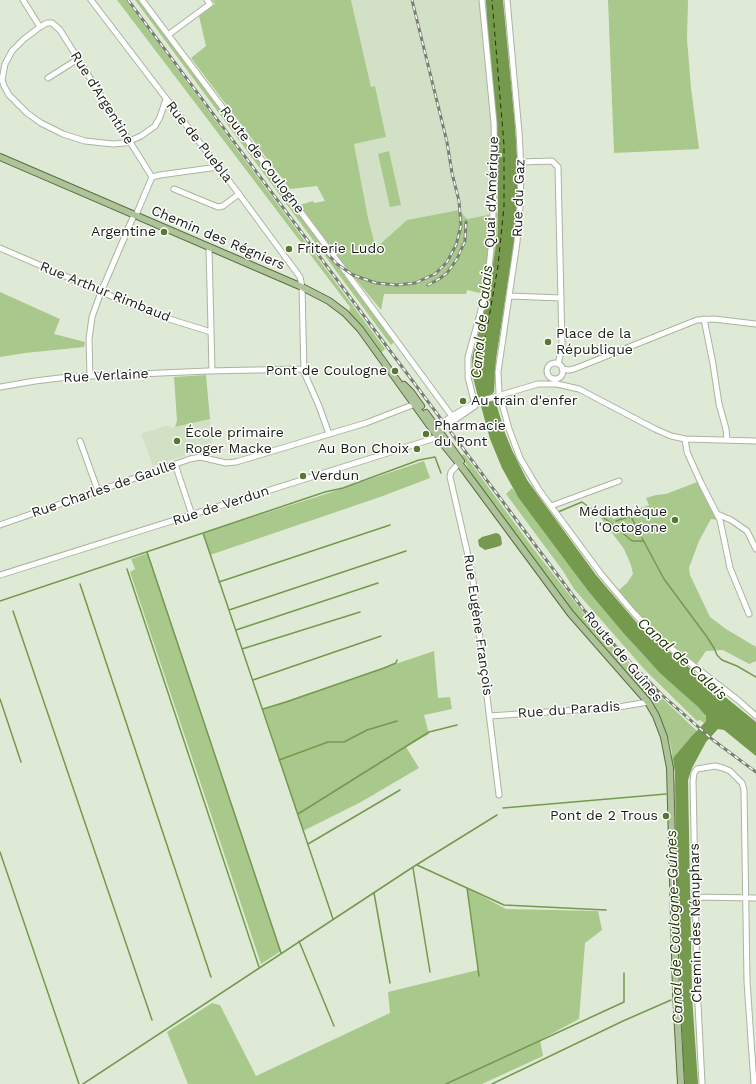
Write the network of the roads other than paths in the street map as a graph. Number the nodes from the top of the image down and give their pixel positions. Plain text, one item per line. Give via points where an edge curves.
1 (23, 0) edge
2 (91, 0) edge
3 (142, 0) edge
4 (207, 0) edge
5 (482, 0) edge
6 (506, 0) edge
7 (40, 27) junction
8 (168, 35) junction
9 (78, 59) junction
10 (48, 78) dead end
11 (1, 84) edge
12 (166, 99) junction
13 (130, 142) junction
14 (0, 157) edge
15 (521, 162) junction
16 (218, 167) junction
17 (152, 177) junction
18 (174, 189) dead end
19 (239, 194) junction
20 (135, 215) junction
21 (210, 247) junction
22 (0, 248) edge
23 (302, 287) junction
24 (101, 292) junction
25 (510, 296) junction
26 (561, 298) junction
27 (704, 319) junction
28 (756, 324) edge
29 (211, 332) junction
30 (560, 367) junction
31 (303, 369) junction
32 (212, 371) junction
33 (90, 376) junction
34 (550, 376) junction
35 (397, 379) junction
36 (556, 379) junction
37 (538, 384) junction
38 (0, 387) edge
39 (574, 387) junction
40 (497, 396) junction
41 (476, 403) junction
42 (415, 404) junction
43 (453, 417) junction
44 (437, 432) junction
45 (329, 434) junction
46 (685, 438) junction
47 (727, 440) junction
48 (756, 440) edge
49 (80, 441) dead end
50 (460, 462) junction
51 (175, 464) junction
52 (619, 481) dead end
53 (98, 491) junction
54 (551, 506) junction
55 (717, 514) junction
56 (192, 515) junction
57 (0, 525) edge
58 (756, 549) edge
59 (0, 575) edge
60 (749, 614) dead end
61 (648, 702) junction
62 (490, 716) junction
63 (756, 716) edge
64 (499, 795) dead end
65 (694, 897) junction
66 (746, 898) junction
67 (756, 898) edge
68 (681, 1084) edge
69 (702, 1084) edge
70 (754, 1084) edge

1 - 7 street
2 - 12 street, Rue de Puebla
3 - 8 street, Route de Coulogne
4 - 8 street via 210,4
5 - 41 street, Quai d'Amérique via 494,123 495,175 488,273 468,357 468,377
6 - 15 street, Rue du Gaz
7 - 9 street, Rue d'Argentine via 46,23 54,24
7 - 11 street via 9,55 3,69
8 - 43 street, Route de Coulogne
9 - 10 street
9 - 13 street, Rue d'Argentine
11 - 13 street via 27,113 58,132 92,142
12 - 13 street via 155,126
12 - 16 street, Rue de Puebla
13 - 17 street, Rue d'Argentine
14 - 20 main road, Chemin des Régniers
15 - 25 street, Rue du Gaz via 519,223
15 - 26 street via 552,161 558,167
16 - 17 street
16 - 19 street, Rue de Puebla
17 - 20 street
18 - 19 street via 218,208
19 - 23 street, Rue de Puebla via 299,274
20 - 21 main road, Chemin des Régniers
20 - 24 street
21 - 23 main road, Chemin des Régniers
21 - 29 street
22 - 24 street, Rue Arthur Rimbaud
23 - 31 street
23 - 35 main road, Chemin des Régniers via 328,301 352,319
24 - 29 street, Rue Arthur Rimbaud via 155,314
24 - 33 street via 89,330
25 - 26 street
25 - 40 street, Rue du Gaz via 498,372
26 - 30 street
27 - 28 street
27 - 30 street via 574,369
27 - 47 street
29 - 32 street
30 - 34 street via 554,364 550,366
30 - 36 street via 562,375
31 - 32 street, Rue Verlaine
31 - 45 street
32 - 33 street, Rue Verlaine
33 - 38 street, Rue Verlaine
34 - 36 street
34 - 37 street
35 - 42 main road, Chemin des Régniers
35 - 44 main road, Chemin des Régniers via 411,392
36 - 39 street
37 - 39 street
37 - 40 street
39 - 46 street via 661,432
40 - 41 street
40 - 54 street, Rue du Gaz via 517,451 528,473
41 - 43 street, Rue de Verdun
42 - 44 main road, Chemin des Régniers
42 - 45 street, Rue Charles de Gaulle
43 - 44 street, Rue de Verdun
44 - 50 main road, Route de Guînes
44 - 56 street, Rue de Verdun via 425,441
45 - 51 street, Rue Charles de Gaulle via 233,463 200,457
46 - 47 street
46 - 55 street via 687,452
47 - 48 street
49 - 53 street
50 - 61 main road, Route de Guînes via 570,614
50 - 62 street, Rue Eugène François via 450,477 471,564
51 - 53 street, Rue Charles de Gaulle
51 - 56 street
52 - 54 street
53 - 57 street, Rue Charles de Gaulle
54 - 63 street, Rue du Gaz via 601,574 647,627
55 - 58 street via 748,531
55 - 60 street via 730,568
56 - 59 street, Rue de Verdun
61 - 62 street, Rue du Paradis via 631,706
61 - 68 main road, Route de Guînes via 664,737 670,768
62 - 64 street, Rue Eugène François
65 - 66 street
65 - 66 street, Chemin des Nénuphars via 693,781 695,771 714,766 726,769 744,788
65 - 69 street, Chemin des Nénuphars
66 - 67 street
66 - 70 street via 747,982

